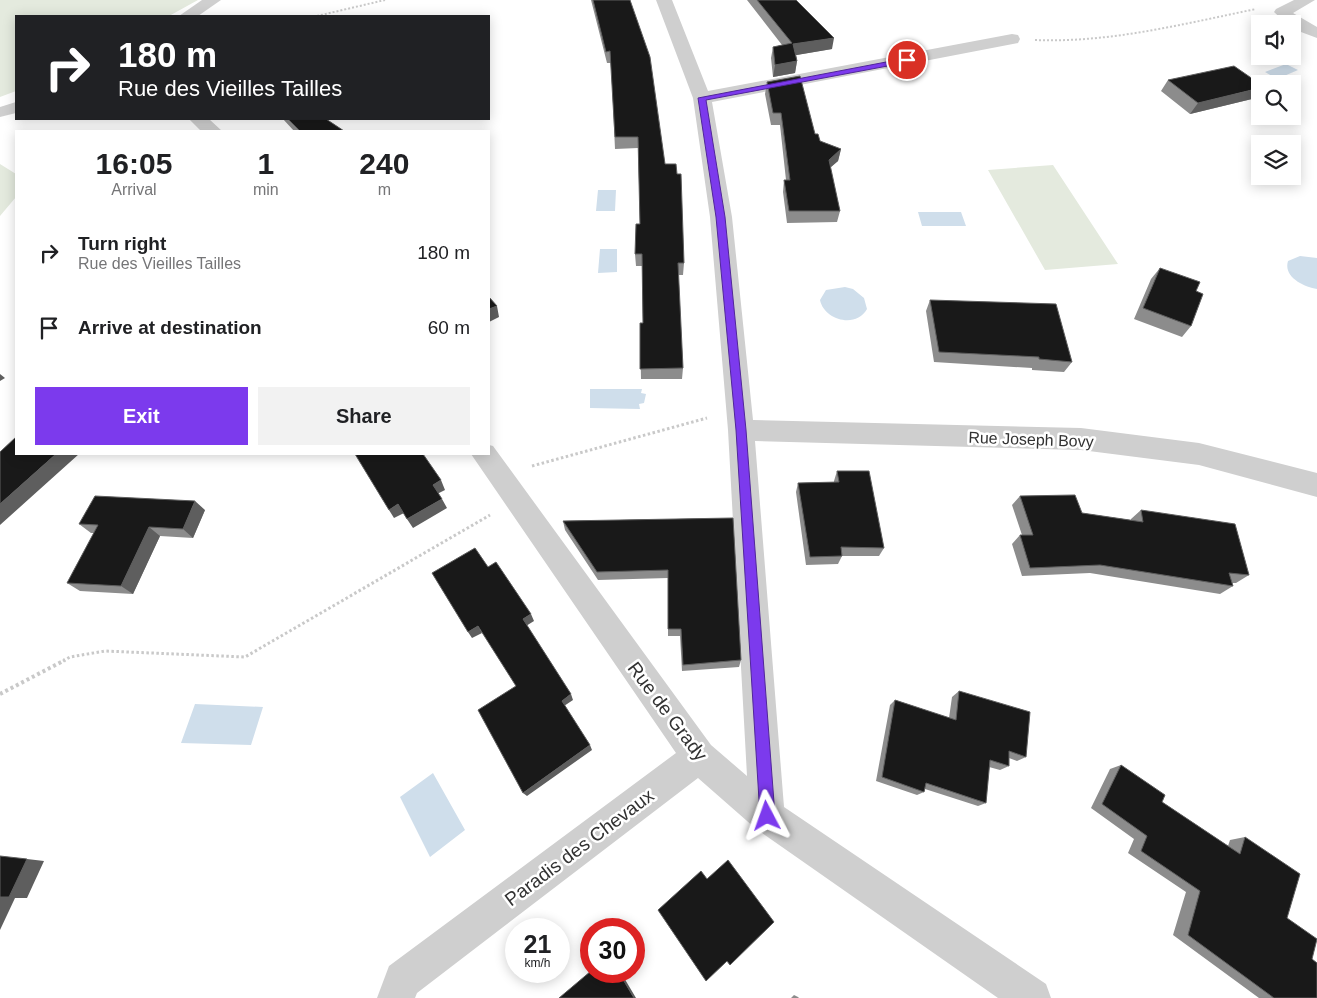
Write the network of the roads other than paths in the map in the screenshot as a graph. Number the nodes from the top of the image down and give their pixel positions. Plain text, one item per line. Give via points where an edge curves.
1 (213, 0) edge
2 (664, 0) edge
3 (1307, 0) edge
4 (188, 15) edge
5 (1317, 33) edge
6 (1012, 39) road end
7 (702, 98) junction
8 (199, 120) edge
9 (211, 130) edge
10 (740, 420) junction
11 (500, 477) edge
12 (1317, 485) edge
13 (698, 757) junction
14 (767, 816) junction
15 (396, 998) edge
16 (1032, 998) edge

1 - 4 street
2 - 7 street
3 - 5 street via 1282,12
6 - 7 street
7 - 10 street via 721,217
8 - 9 street
10 - 12 street, Rue Joseph Bovy via 1081,439 1199,454
10 - 14 street
11 - 13 street, Rue de Grady
13 - 14 street, Rue de Grady
13 - 15 street, Paradis des Chevaux via 403,980
14 - 16 street, Rue de Grady

